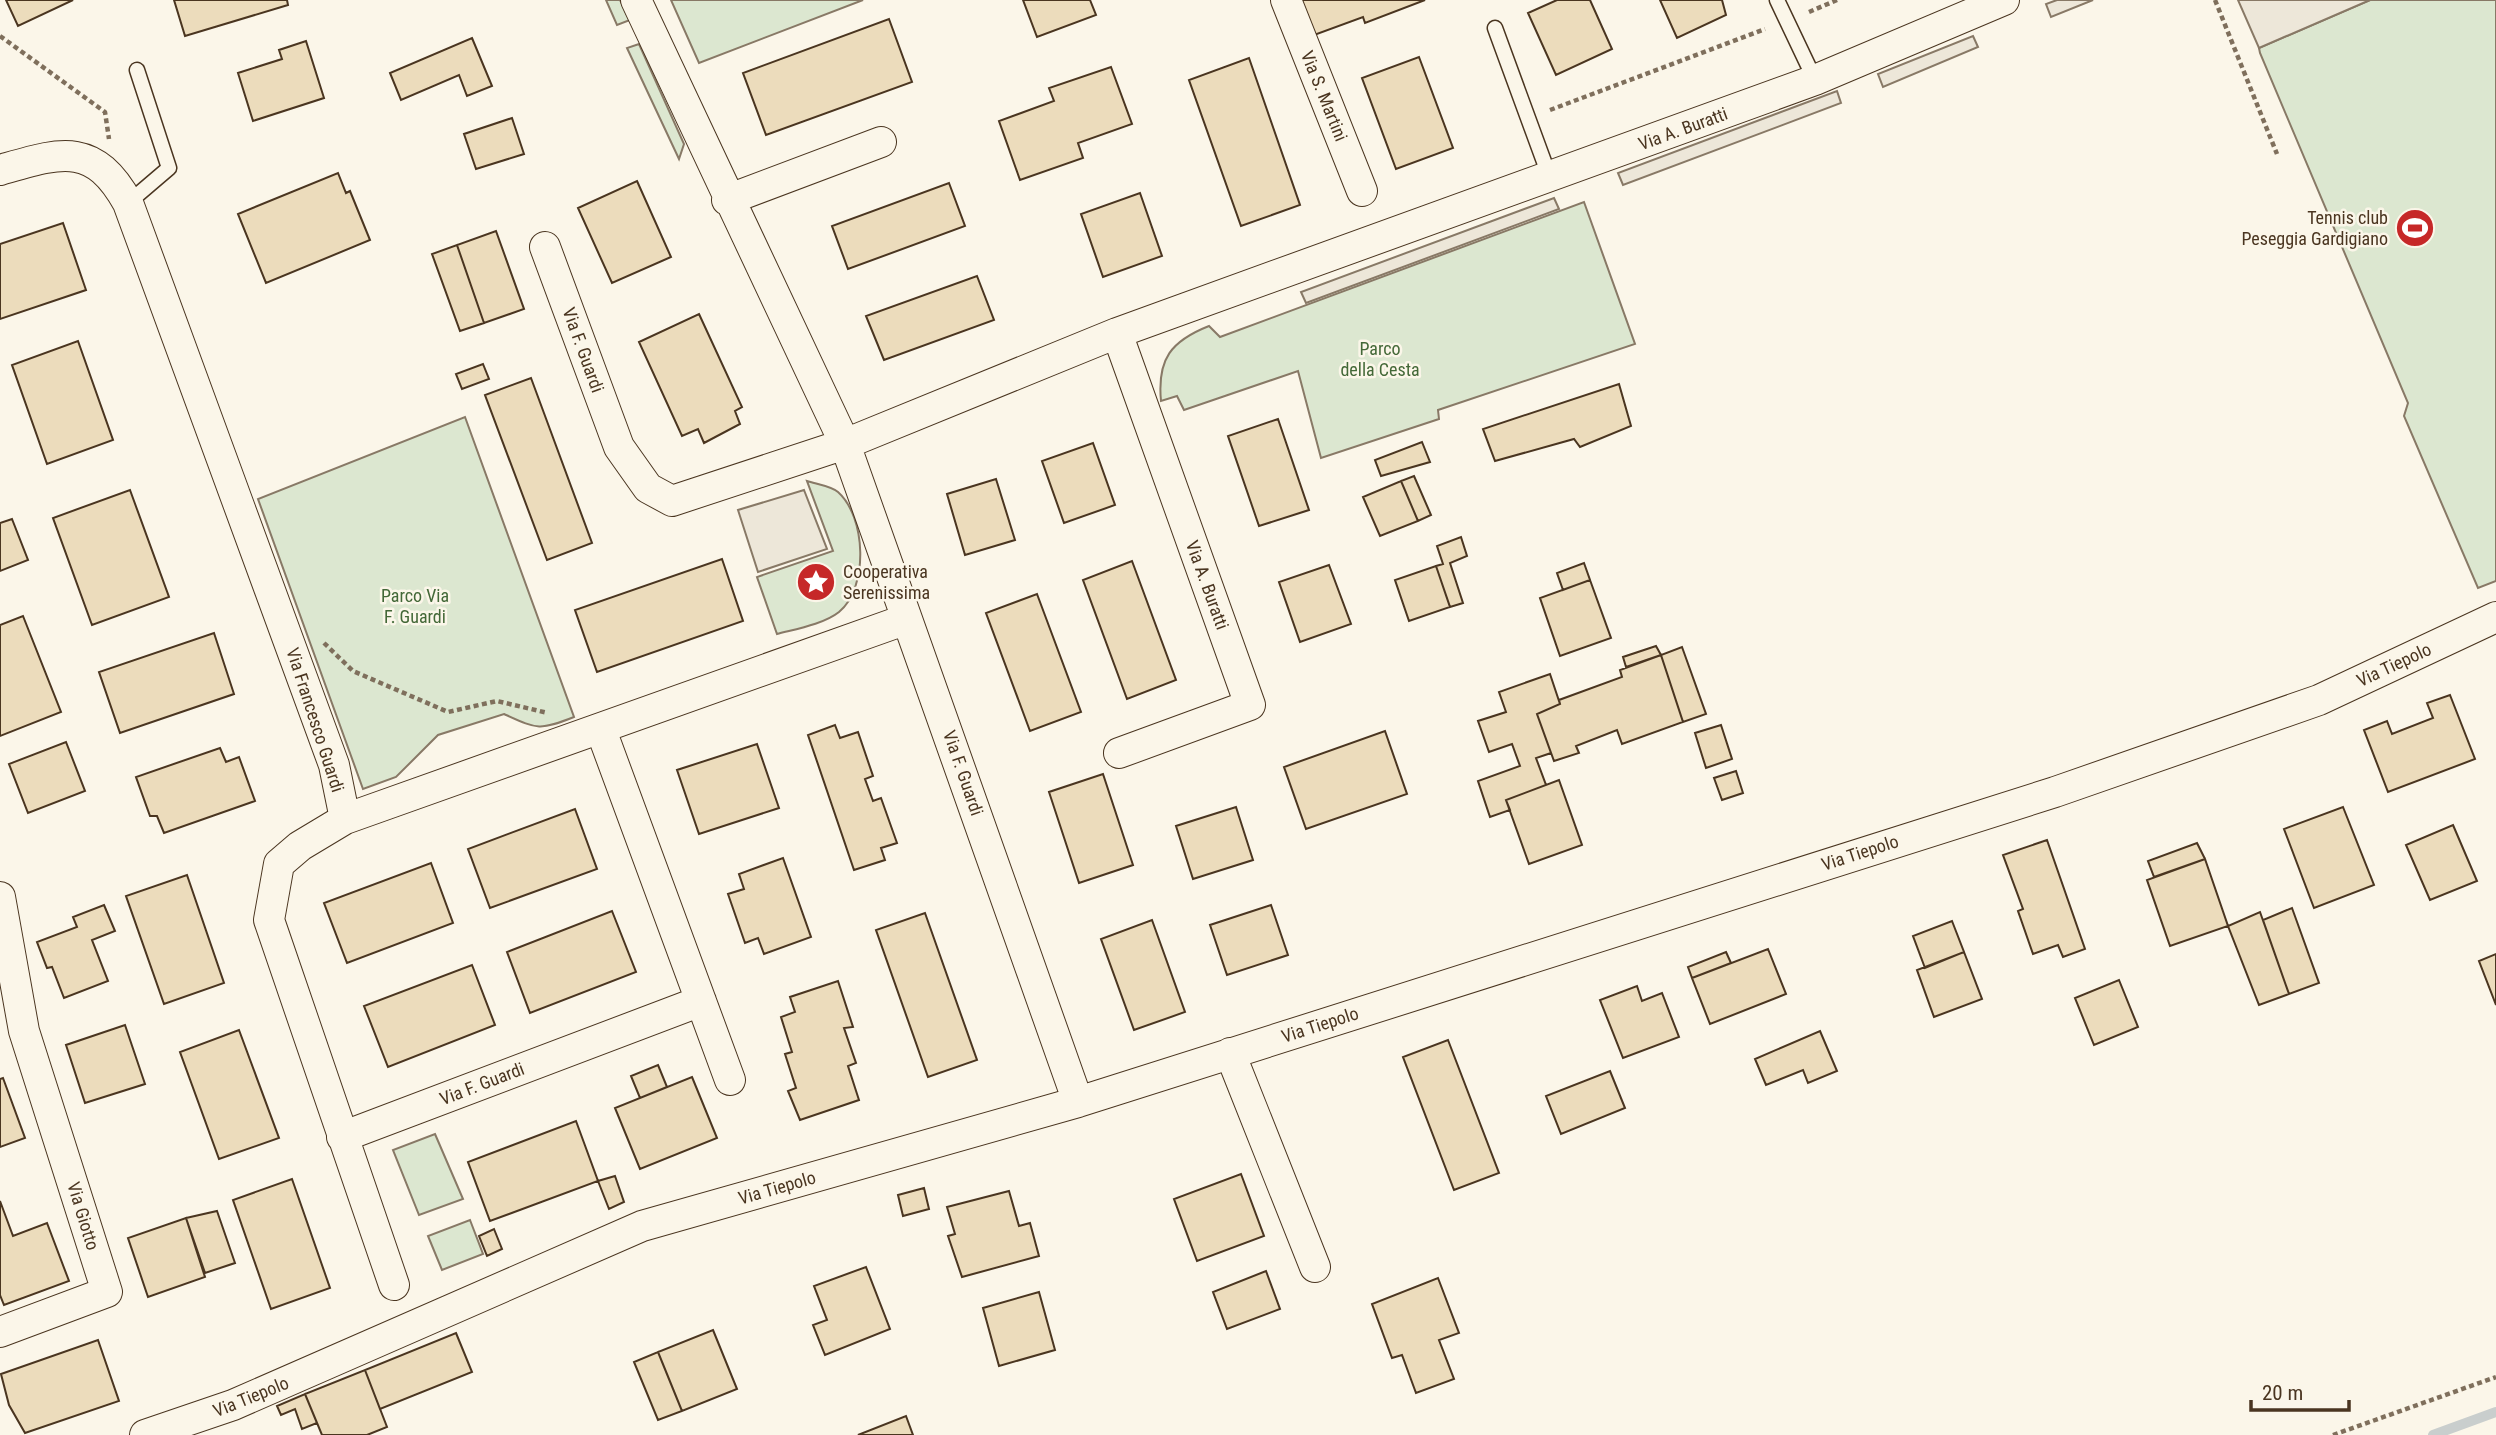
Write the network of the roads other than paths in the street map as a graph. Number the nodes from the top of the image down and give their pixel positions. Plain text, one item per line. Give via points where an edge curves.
1 (636, 0) edge
2 (1286, 0) edge
3 (1777, 0) edge
4 (2004, 0) edge
5 (1495, 28) dead end
6 (137, 70) dead end
7 (1815, 80) junction
8 (881, 142) dead end
9 (0, 170) edge
10 (1550, 178) junction
11 (1362, 191) dead end
12 (727, 200) junction
13 (128, 203) junction
14 (545, 247) dead end
15 (1117, 333) junction
16 (845, 444) junction
17 (2496, 617) edge
18 (907, 619) junction
19 (601, 730) junction
20 (1119, 752) dead end
21 (345, 819) junction
22 (0, 897) edge
23 (701, 1001) junction
24 (12, 1034) edge
25 (1230, 1053) junction
26 (730, 1080) dead end
27 (1078, 1102) junction
28 (342, 1136) junction
29 (1315, 1267) dead end
30 (394, 1285) dead end
31 (0, 1332) edge
32 (145, 1435) edge

1 - 12 street, Via F. Guardi
2 - 11 street, Via S. Martini
3 - 7 lane
4 - 7 street, Via A. Buratti
5 - 10 lane
6 - 13 lane via 169,168
7 - 10 street, Via A. Buratti
8 - 12 street
9 - 13 street, Via Francesco Guardi via 63,156 90,161 108,172
10 - 15 street, Via A. Buratti
12 - 16 street, Via F. Guardi
13 - 21 street, Via Francesco Guardi via 334,765
14 - 16 street, Via F. Guardi via 619,447 648,488 672,501
15 - 16 street, Via A. Buratti
15 - 20 street, Via A. Buratti via 1250,705
16 - 18 street, Via F. Guardi
17 - 25 street, Via Tiepolo via 2319,701 2082,782
18 - 19 street
18 - 27 street, Via F. Guardi
19 - 21 street
19 - 23 street
21 - 28 street via 279,864 269,920
22 - 24 street, Via Giotto
23 - 26 street
23 - 28 street, Via F. Guardi
24 - 31 street, Via Giotto via 107,1292
25 - 27 street, Via Tiepolo
25 - 29 street
27 - 32 street, Via Tiepolo via 642,1226 233,1405
28 - 30 street

